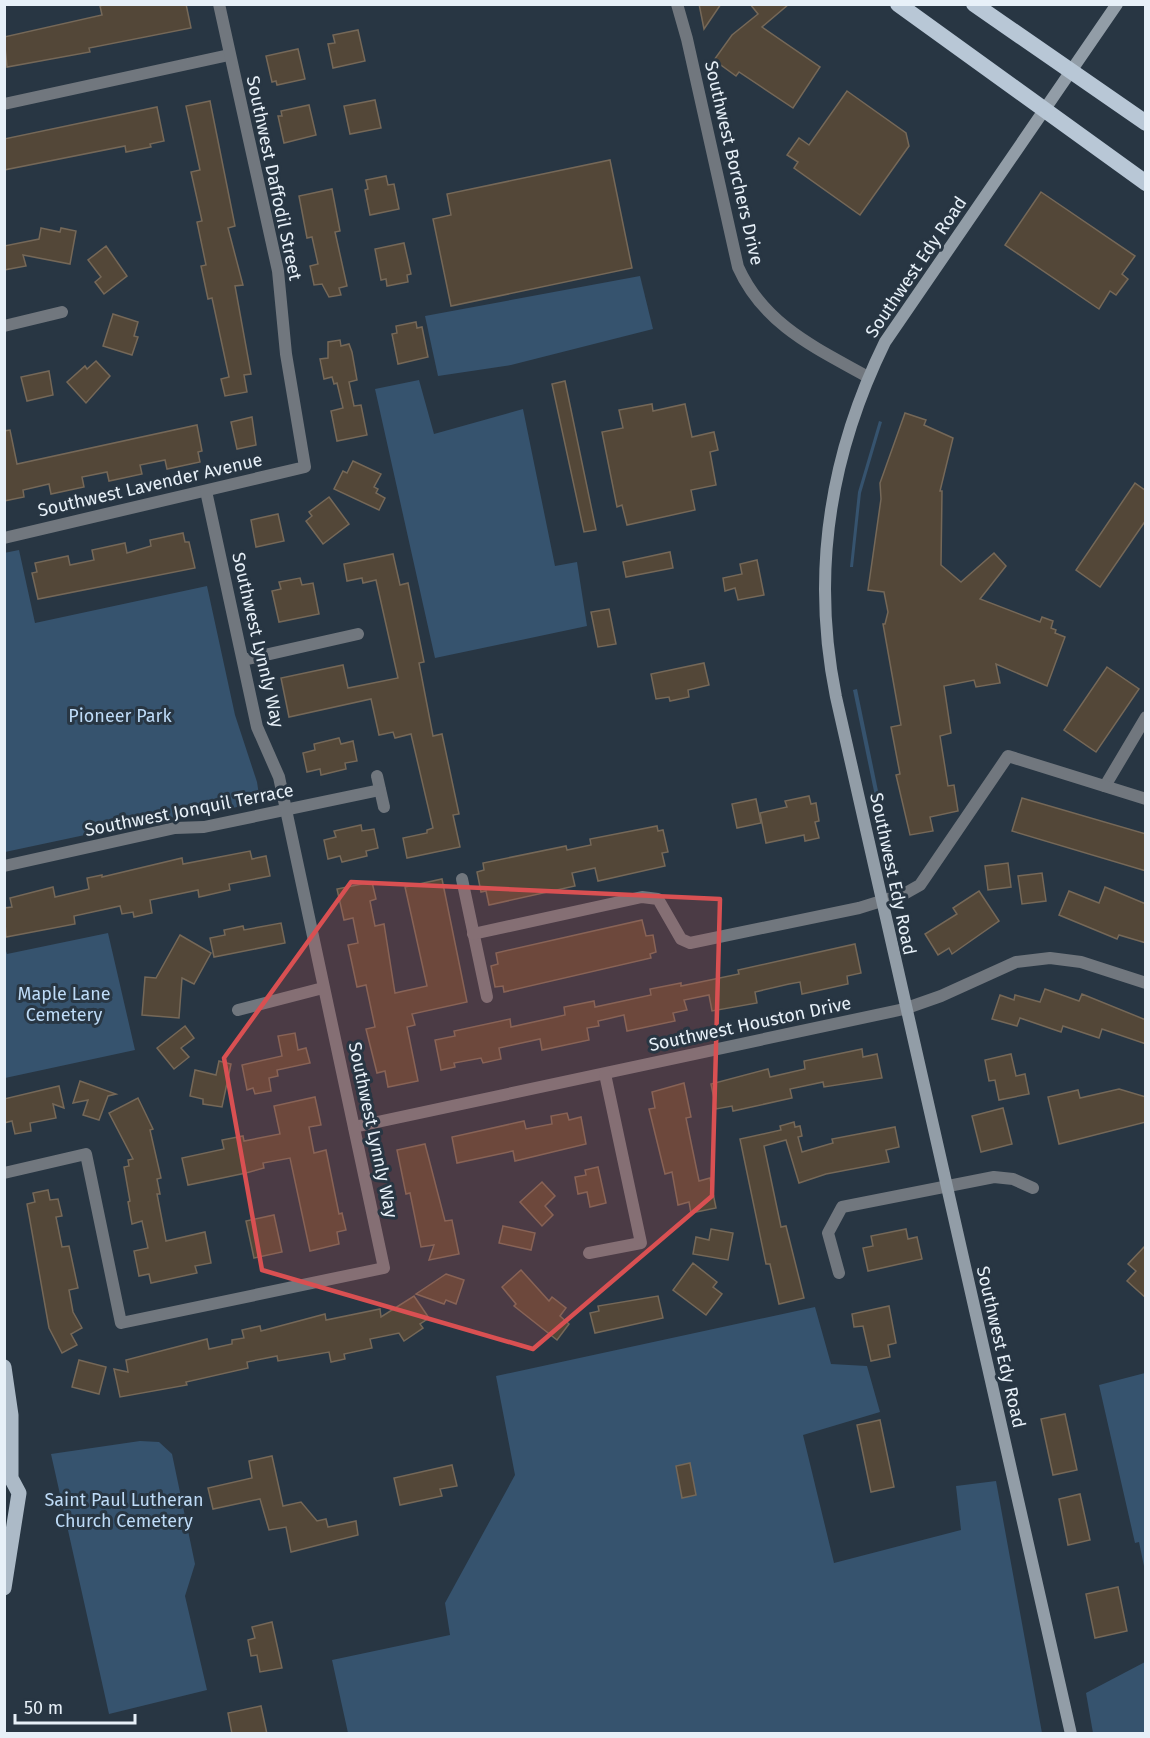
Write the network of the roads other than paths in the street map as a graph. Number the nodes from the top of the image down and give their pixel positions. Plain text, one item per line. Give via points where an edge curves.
1 (219, 4) edge
2 (677, 4) edge
3 (897, 4) edge
4 (974, 4) edge
5 (1117, 4) edge
6 (229, 55) junction
7 (1070, 72) junction
8 (4, 104) edge
9 (1046, 110) junction
10 (1146, 123) edge
11 (1146, 183) edge
12 (62, 312) dead end
13 (4, 326) edge
14 (868, 377) junction
15 (304, 467) joint
16 (206, 491) junction
17 (4, 538) edge
18 (358, 634) dead end
19 (243, 660) junction
20 (1146, 717) edge
21 (377, 776) dead end
22 (1105, 786) junction
23 (380, 790) junction
24 (1146, 799) edge
25 (384, 807) dead end
26 (286, 810) junction
27 (4, 866) edge
28 (462, 879) dead end
29 (880, 900) junction
30 (473, 934) junction
31 (1146, 982) edge
32 (323, 988) junction
33 (487, 997) dead end
34 (904, 1009) junction
35 (238, 1010) dead end
36 (605, 1074) junction
37 (354, 1127) junction
38 (4, 1173) edge
39 (945, 1187) junction
40 (1033, 1188) dead end
41 (589, 1253) dead end
42 (839, 1273) dead end
43 (4, 1367) edge
44 (8, 1482) edge
45 (4, 1588) edge
46 (1071, 1734) edge

1 - 6 street, Southwest Daffodil Street
2 - 14 street, Southwest Borchers Drive via 743,280 784,328
3 - 9 highway
4 - 7 highway
5 - 7 main road, Southwest Edy Road
6 - 8 street
6 - 15 street, Southwest Daffodil Street via 278,271 285,354
7 - 9 main road, Southwest Edy Road
7 - 10 highway
9 - 11 highway
9 - 14 main road, Southwest Edy Road via 908,305
12 - 13 street
14 - 29 main road, Southwest Edy Road via 834,483 823,592 830,671
15 - 16 street, Southwest Lavender Avenue
16 - 17 street, Southwest Lavender Avenue
16 - 19 street, Southwest Lynnly Way
18 - 19 street
19 - 26 street, Southwest Lynnly Way via 257,727 279,777
20 - 22 street
21 - 23 street
22 - 24 street
22 - 29 street via 1008,756 920,885
23 - 25 street
23 - 26 street, Southwest Jonquil Terrace
26 - 27 street, Southwest Jonquil Terrace via 204,827 176,828
26 - 32 street, Southwest Lynnly Way
28 - 30 street
29 - 30 street via 859,908 690,943 681,939 658,899 642,897
29 - 34 main road, Southwest Edy Road
30 - 33 street
31 - 34 street, Southwest Houston Drive via 1081,962 1050,958 1016,962
32 - 35 street
32 - 37 street, Southwest Lynnly Way
34 - 36 street, Southwest Houston Drive
34 - 39 main road, Southwest Edy Road
36 - 37 street, Southwest Houston Drive
36 - 41 street via 641,1243
37 - 38 street, Southwest Lynnly Way via 384,1268 121,1323 86,1154
39 - 40 street via 994,1177 1013,1179
39 - 42 street via 842,1207 828,1233
39 - 46 main road, Southwest Edy Road
43 - 44 main road via 11,1415
44 - 45 main road via 19,1493

